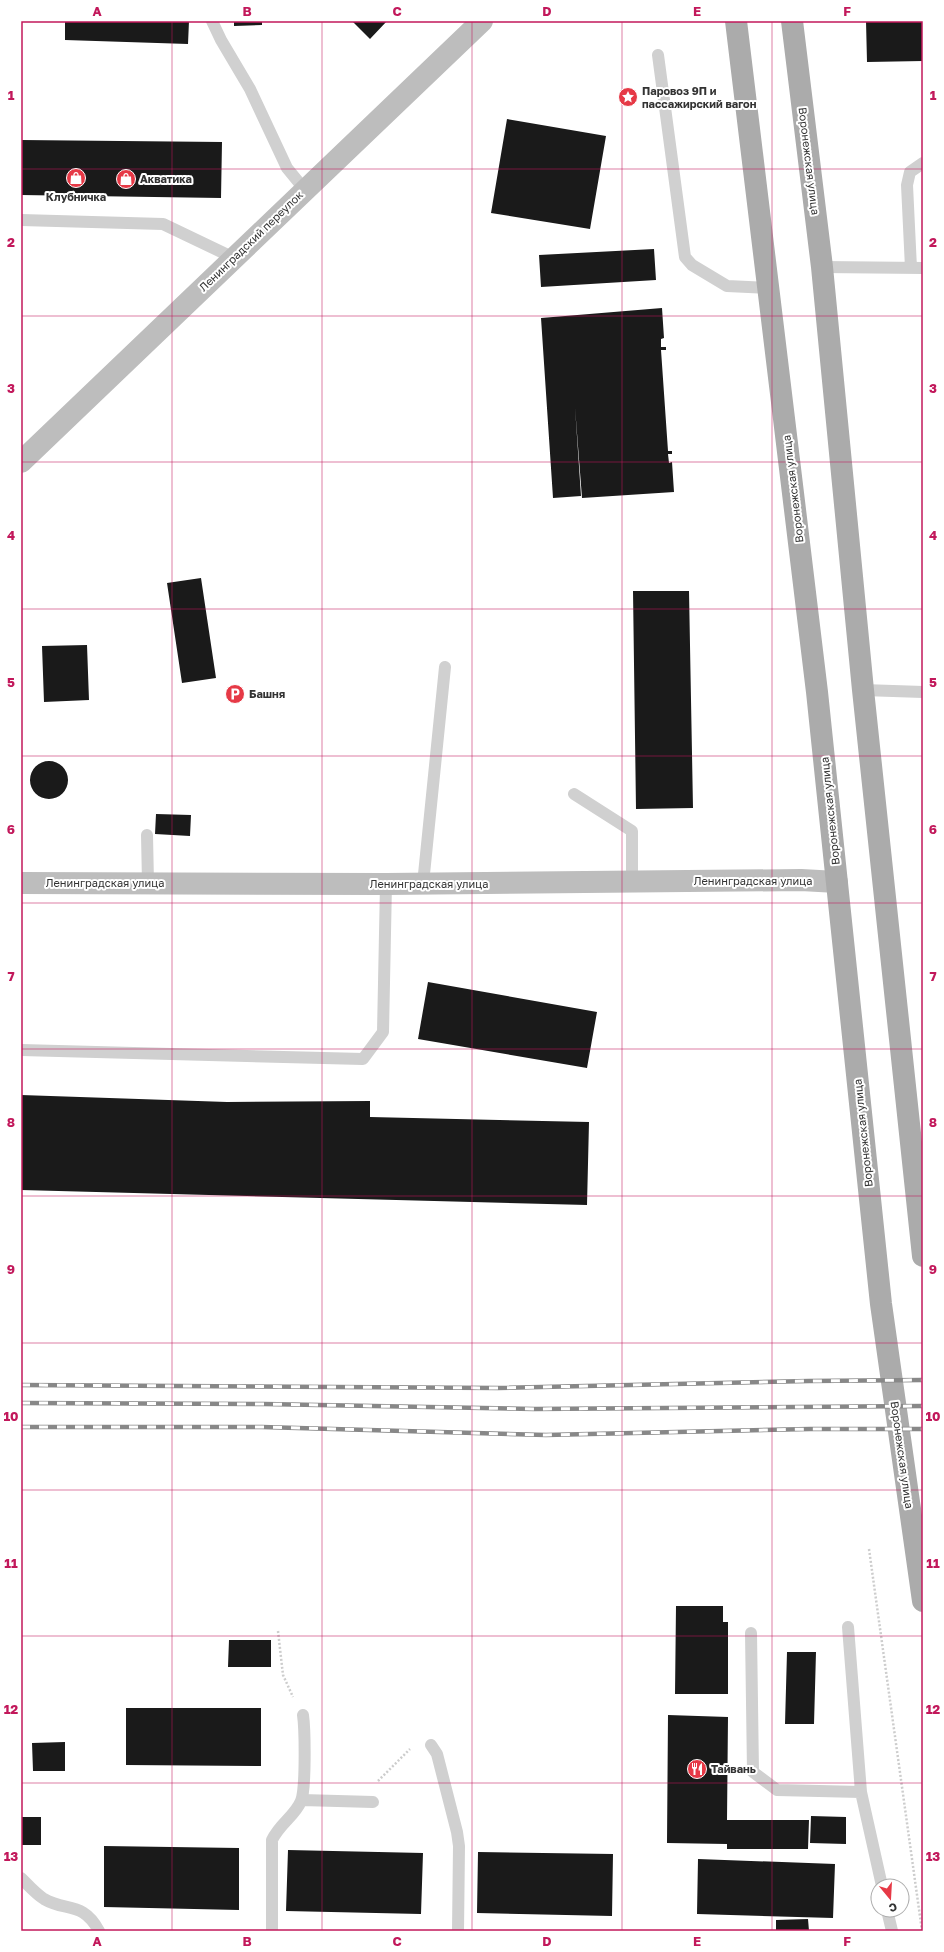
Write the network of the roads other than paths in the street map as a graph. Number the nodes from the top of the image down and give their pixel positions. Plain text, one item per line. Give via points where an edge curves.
1 (212, 21) edge
2 (482, 21) edge
3 (736, 21) edge
4 (792, 21) edge
5 (658, 55) dead end
6 (923, 163) edge
7 (305, 190) junction
8 (21, 220) edge
9 (234, 258) junction
10 (822, 267) junction
11 (917, 268) edge
12 (768, 288) junction
13 (21, 462) edge
14 (445, 667) dead end
15 (863, 690) junction
16 (923, 692) edge
17 (574, 794) dead end
18 (147, 836) dead end
19 (632, 882) junction
20 (837, 882) junction
21 (21, 883) edge
22 (148, 883) junction
23 (386, 884) junction
24 (423, 884) junction
25 (21, 1050) edge
26 (923, 1256) edge
27 (923, 1601) edge
28 (848, 1627) dead end
29 (751, 1633) dead end
30 (303, 1715) road end
31 (431, 1745) road end
32 (861, 1792) junction
33 (302, 1800) junction
34 (373, 1802) dead end
35 (21, 1878) edge
36 (880, 1878) edge
37 (889, 1918) edge
38 (99, 1931) edge
39 (272, 1931) edge
40 (458, 1931) edge
41 (892, 1931) edge

1 - 7 lane via 250,89 287,168
2 - 7 street, Ленинградский переулок
3 - 12 main road, Воронежская улица
4 - 10 main road, Воронежская улица
5 - 12 lane via 685,257 692,265 727,286
6 - 11 lane via 910,172 907,185
7 - 9 street, Ленинградский переулок
8 - 9 lane via 164,224
9 - 13 street, Ленинградский переулок
10 - 11 lane
10 - 15 main road, Воронежская улица
12 - 20 main road, Воронежская улица
14 - 24 lane
15 - 16 lane
15 - 26 main road, Воронежская улица
17 - 19 lane via 632,832
18 - 22 lane
19 - 20 street, Ленинградская улица
19 - 24 street, Ленинградская улица
20 - 27 main road, Воронежская улица via 881,1304
21 - 22 street, Ленинградская улица
22 - 23 street, Ленинградская улица
23 - 24 street, Ленинградская улица
23 - 25 lane via 383,1032 363,1059
28 - 32 lane
29 - 32 lane via 753,1772 777,1790
30 - 33 lane
31 - 40 lane via 437,1754 457,1832
32 - 36 lane
33 - 34 lane
33 - 39 lane via 292,1815 277,1829 272,1840
35 - 38 lane via 44,1899 74,1907 89,1917
37 - 41 lane

